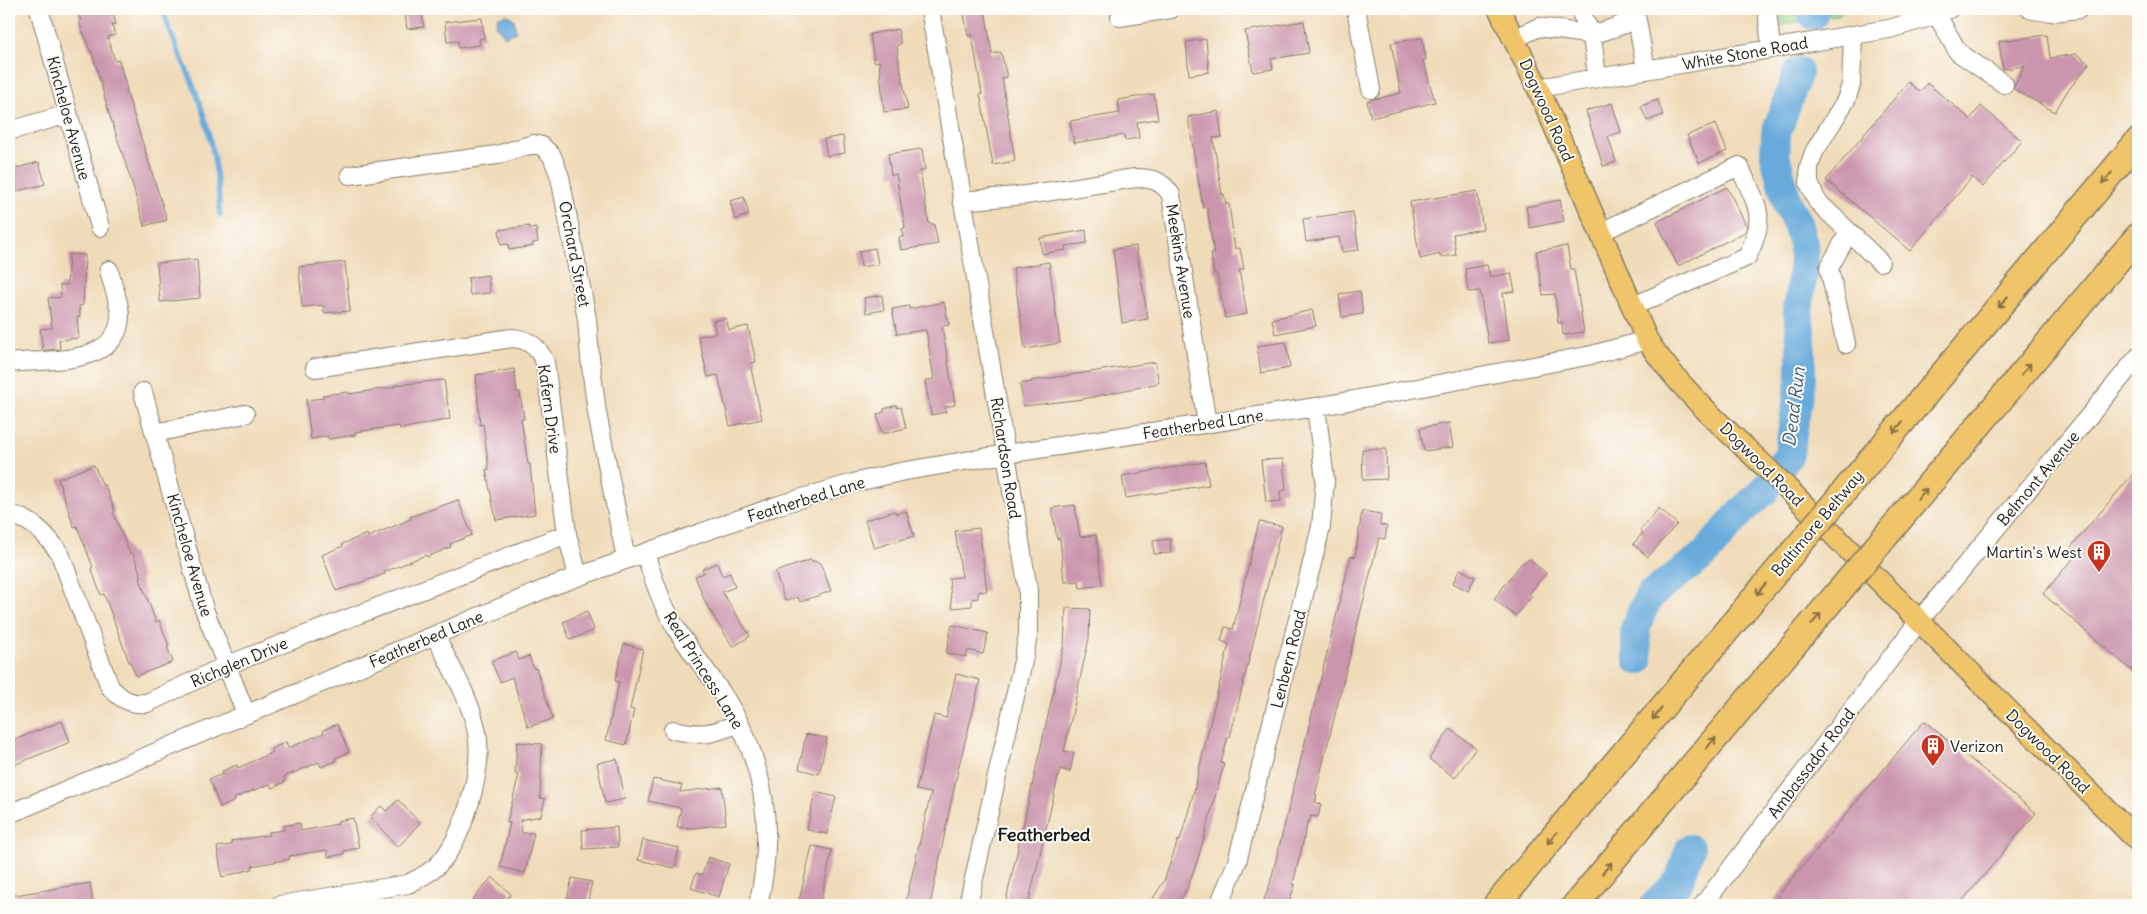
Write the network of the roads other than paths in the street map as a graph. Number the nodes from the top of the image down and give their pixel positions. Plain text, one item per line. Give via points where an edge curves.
1 (39, 9) edge
2 (930, 9) edge
3 (1171, 9) edge
4 (1356, 9) edge
5 (1499, 9) edge
6 (1579, 9) edge
7 (1767, 9) edge
8 (2030, 9) edge
9 (2079, 9) edge
10 (1943, 12) edge
11 (1120, 17) dead end
12 (1903, 17) edge
13 (1592, 35) junction
14 (1853, 35) junction
15 (1514, 39) junction
16 (1771, 49) junction
17 (1646, 70) junction
18 (1597, 78) junction
19 (2004, 84) dead end
20 (1538, 88) junction
21 (1371, 89) dead end
22 (68, 114) junction
23 (9, 131) edge
24 (2138, 141) edge
25 (350, 175) dead end
26 (962, 200) junction
27 (100, 227) dead end
28 (1601, 232) junction
29 (1849, 232) junction
30 (2138, 236) edge
31 (1880, 262) dead end
32 (109, 270) dead end
33 (1633, 306) junction
34 (1648, 340) junction
35 (1846, 344) dead end
36 (2138, 357) edge
37 (9, 363) edge
38 (315, 368) dead end
39 (143, 392) dead end
40 (1316, 407) junction
41 (245, 414) dead end
42 (1207, 424) junction
43 (155, 433) junction
44 (1006, 454) junction
45 (9, 514) edge
46 (567, 534) junction
47 (645, 553) junction
48 (626, 559) junction
49 (578, 576) junction
50 (1919, 621) junction
51 (435, 635) junction
52 (225, 666) junction
53 (246, 714) junction
54 (739, 723) junction
55 (673, 730) dead end
56 (9, 814) edge
57 (2138, 842) edge
58 (280, 905) edge
59 (758, 905) edge
60 (968, 905) edge
61 (1219, 905) edge
62 (1496, 905) edge
63 (1575, 905) edge
64 (1703, 905) edge

1 - 22 street, Kincheloe Avenue
2 - 26 street, Richardson Road
3 - 11 street
4 - 21 street
5 - 15 main road, Dogwood Road
6 - 13 street
7 - 16 street
8 - 9 street via 2038,12
10 - 12 street, White Stone Road
10 - 19 street via 1958,52
12 - 14 street, White Stone Road
13 - 15 street via 1539,27
13 - 17 street via 1637,20
13 - 18 street
14 - 16 street, White Stone Road
14 - 29 street via 1851,85 1809,167 1809,183 1817,200
15 - 20 main road, Dogwood Road
16 - 17 street, White Stone Road
17 - 18 street, White Stone Road
18 - 20 street, White Stone Road
20 - 28 main road, Dogwood Road
22 - 23 street
22 - 27 street, Kincheloe Avenue
24 -> 62 highway, Baltimore Beltway, bridge
25 - 48 street, Orchard Street via 496,155 533,144 542,146 552,156 560,176 587,319 597,413
26 - 42 street, Meekins Avenue via 1026,195 1135,178 1159,181 1171,195
26 - 44 street, Richardson Road
28 - 33 main road, Dogwood Road
28 - 33 street via 1739,166 1759,211 1756,240 1747,257
29 - 31 street
29 - 35 street via 1830,268
63 -> 30 highway, bridge
32 - 37 street via 120,313 114,340 97,350 67,359
33 - 34 main road, Dogwood Road
34 - 40 street, Featherbed Lane via 1592,355
34 - 50 main road, Dogwood Road via 1673,376
36 - 50 street, Belmont Avenue
38 - 46 street, Kafern Drive via 512,338 533,344 545,362
39 - 43 street, Kincheloe Avenue
40 - 42 street, Featherbed Lane
40 - 61 street, Lenbern Road via 1325,480 1321,527 1237,862
41 - 43 street
42 - 44 street, Featherbed Lane
43 - 52 street, Kincheloe Avenue via 204,609
44 - 47 street, Featherbed Lane via 853,483 779,505
44 - 60 street, Richardson Road via 1028,590 1028,634
45 - 52 street, Richglen Drive via 34,525 60,554 110,687 118,696 136,704 146,703
46 - 49 street, Kafern Drive
46 - 52 street, Richglen Drive
47 - 48 street, Featherbed Lane
47 - 54 street, Real Princess Lane via 666,611
48 - 49 street, Featherbed Lane
49 - 51 street, Featherbed Lane
50 - 57 main road, Dogwood Road
50 - 64 street, Ambassador Road
51 - 53 street, Featherbed Lane
51 - 58 street via 471,710 477,734 479,758 475,780 453,845 438,865 408,884
52 - 53 street, Kincheloe Avenue
53 - 56 street, Featherbed Lane
54 - 55 street via 714,734
54 - 59 street, Real Princess Lane via 761,778 766,811 766,875

